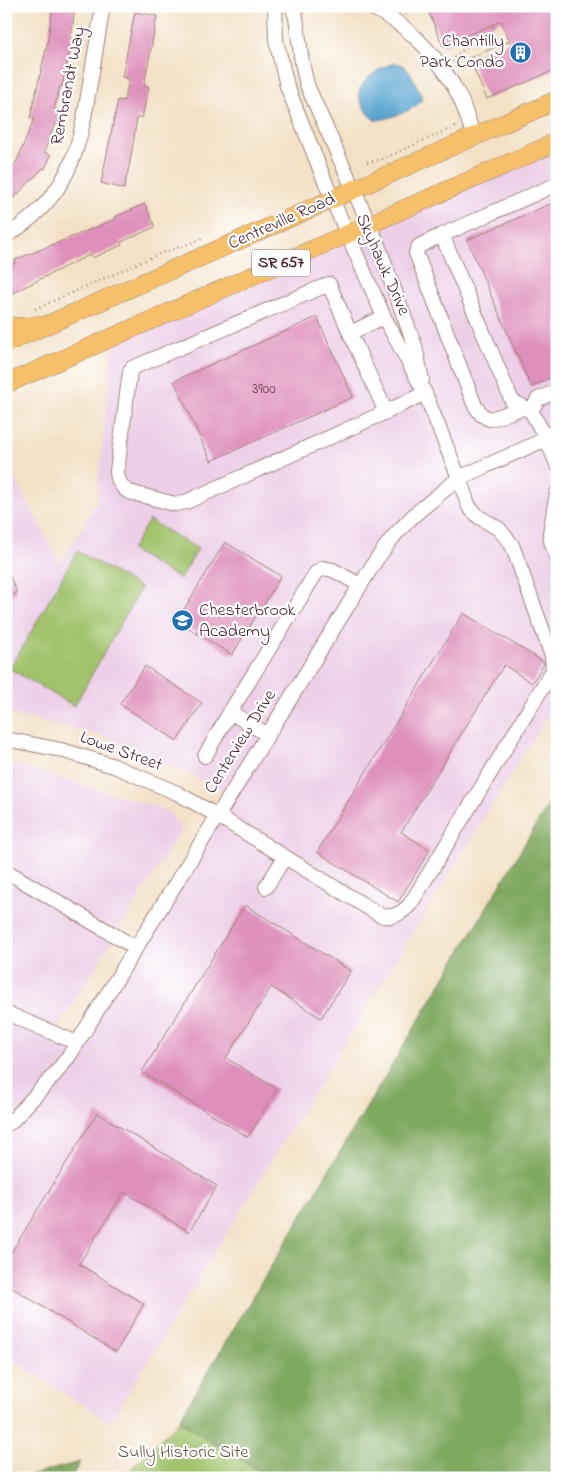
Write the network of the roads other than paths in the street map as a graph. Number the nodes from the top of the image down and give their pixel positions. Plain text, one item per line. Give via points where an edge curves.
1 (103, 6) edge
2 (274, 6) edge
3 (292, 6) edge
4 (368, 6) edge
5 (557, 100) edge
6 (474, 137) junction
7 (557, 142) edge
8 (557, 184) edge
9 (353, 190) junction
10 (332, 199) junction
11 (369, 225) junction
12 (348, 234) junction
13 (442, 235) junction
14 (6, 236) edge
15 (384, 317) junction
16 (54, 322) junction
17 (6, 326) edge
18 (350, 333) junction
19 (6, 343) edge
20 (6, 384) edge
21 (557, 391) edge
22 (425, 393) junction
23 (526, 410) junction
24 (386, 412) junction
25 (552, 436) edge
26 (557, 464) edge
27 (459, 478) junction
28 (557, 493) edge
29 (555, 513) edge
30 (557, 557) edge
31 (360, 585) junction
32 (230, 712) junction
33 (268, 735) junction
34 (6, 738) edge
35 (205, 756) dead end
36 (218, 816) junction
37 (285, 857) junction
38 (6, 871) edge
39 (266, 888) dead end
40 (136, 948) junction
41 (6, 1013) edge
42 (77, 1043) junction
43 (6, 1125) edge

1 - 14 street, Rembrandt Way via 75,155 51,198 24,225
2 - 10 street, Skyhawk Drive via 276,40 287,86
3 - 9 street, Skyhawk Drive via 307,85
4 - 6 street via 405,28 424,46 460,100
5 - 6 main road, Centreville Road / SR 657
6 - 9 main road, Centreville Road / SR 657
7 - 11 main road, Centreville Road / SR 657
8 - 13 street
9 - 10 main road, Centreville Road / SR 657
9 - 11 street, Skyhawk Drive
10 - 12 street, Skyhawk Drive
10 - 16 main road, Centreville Road / SR 657
11 - 12 main road, Centreville Road / SR 657
11 - 22 street, Skyhawk Drive via 415,346
12 - 15 street, Skyhawk Drive
12 - 20 main road, Centreville Road / SR 657
13 - 23 street via 512,401
13 - 23 street via 419,246 416,253 475,406 489,419
15 - 18 street
15 - 22 street, Skyhawk Drive
16 - 17 main road via 25,327
16 - 19 main road, Centreville Road / SR 657
18 - 24 street
18 - 24 street via 329,284 132,368 116,471 119,482 129,492 180,504
21 - 23 street via 538,399
22 - 24 street
22 - 27 street, Skyhawk Drive
23 - 25 street
25 - 26 street
25 - 27 street, Centerview Drive
27 - 31 street, Centerview Drive via 393,537
27 - 37 street, Skyhawk Drive via 469,507 499,529 512,544 554,661 552,675 403,912 390,917 380,915
28 - 29 street
29 - 30 street via 550,533
31 - 32 street via 333,570 323,568 316,574
31 - 33 street, Centerview Drive
32 - 33 street
32 - 35 street
33 - 36 street, Centerview Drive
34 - 36 street, Lowe Street via 114,766 176,793
36 - 37 street, Lowe Street
36 - 40 street, Centerview Drive
37 - 39 street
38 - 40 street
40 - 42 street, Centerview Drive
41 - 42 street
42 - 43 street, Centerview Drive via 55,1074

